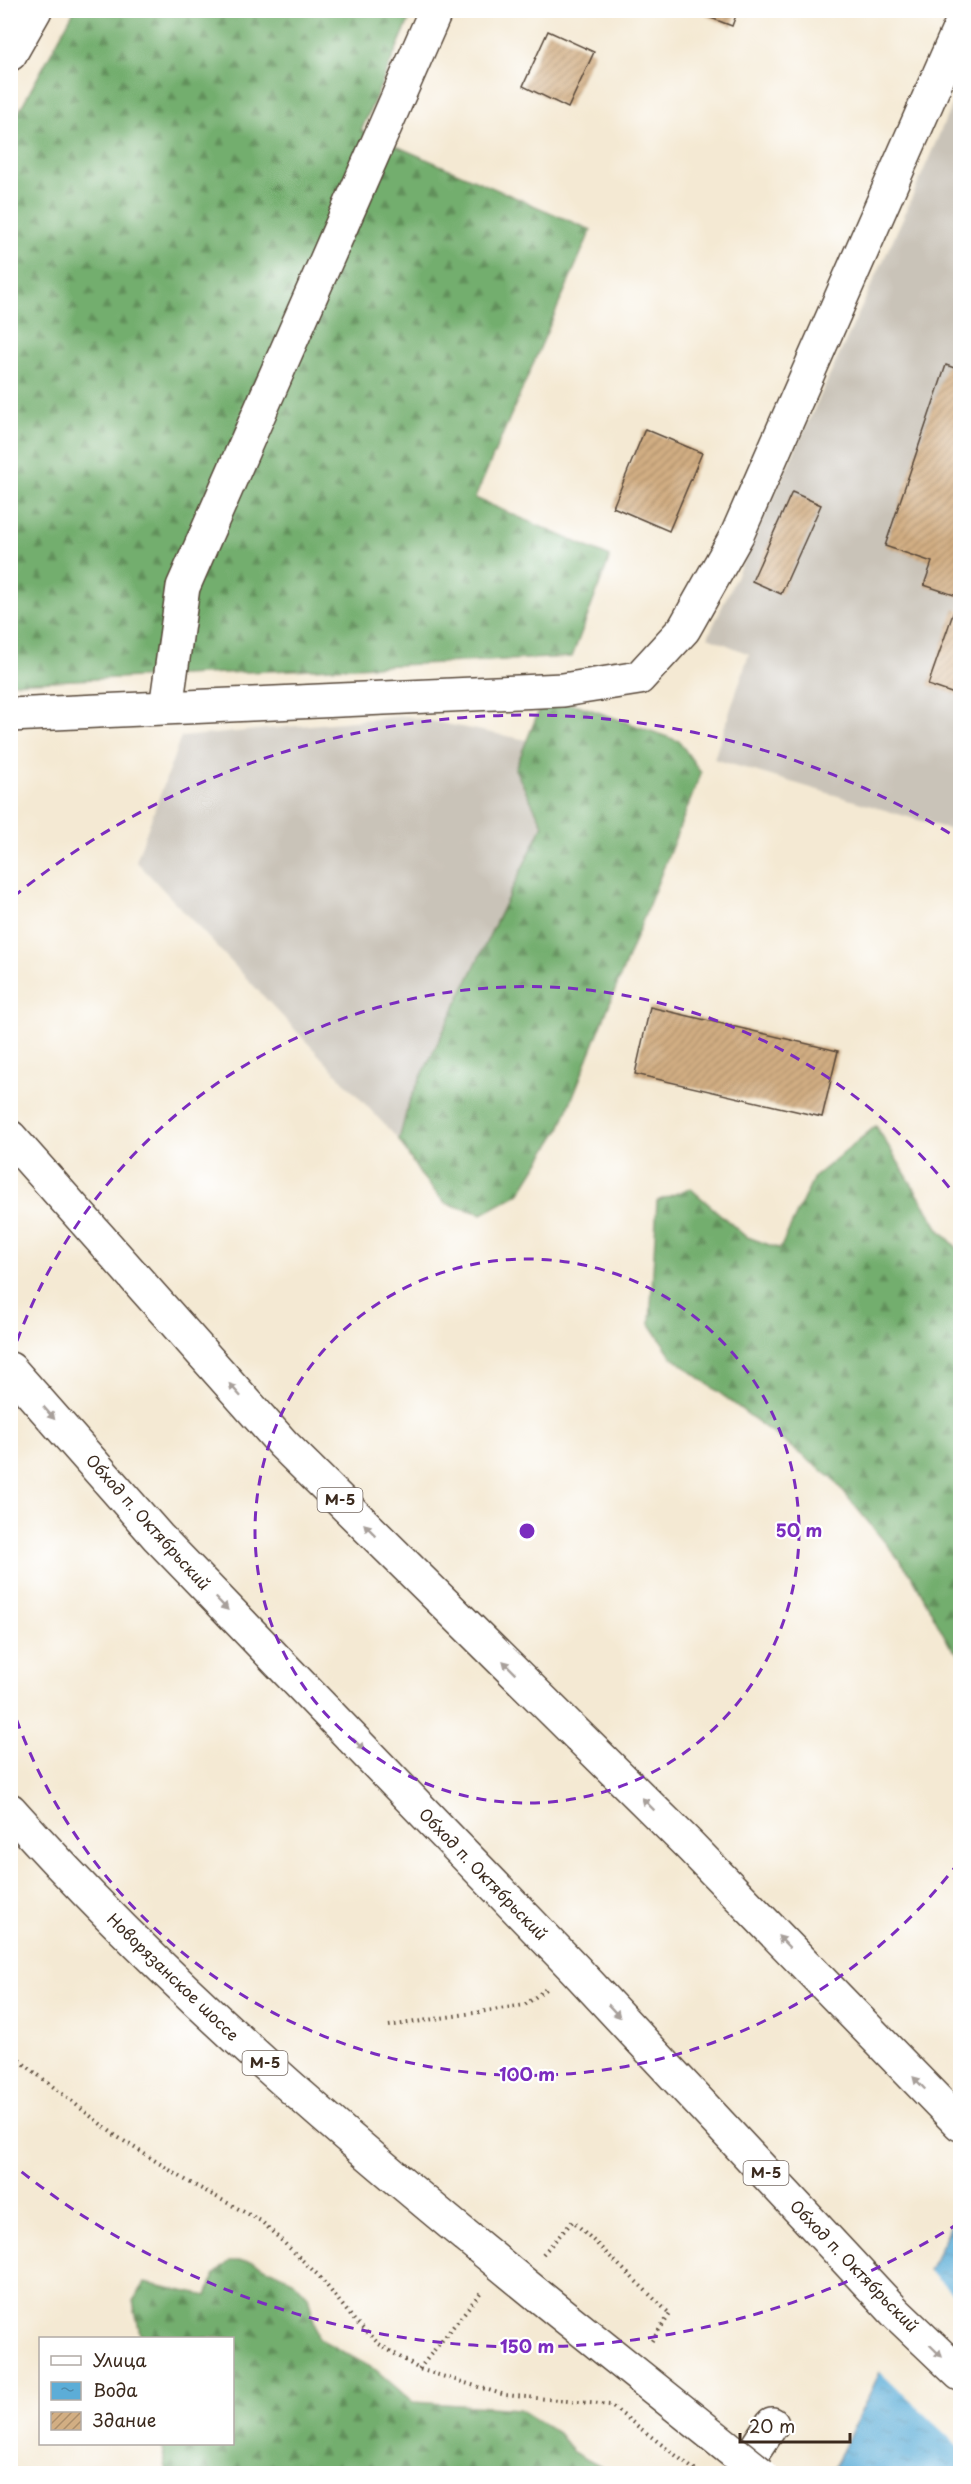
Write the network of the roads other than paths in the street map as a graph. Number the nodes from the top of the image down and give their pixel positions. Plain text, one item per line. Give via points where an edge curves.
1 (35, 10) edge
2 (436, 10) edge
3 (960, 27) edge
4 (10, 54) edge
5 (166, 708) junction
6 (10, 715) edge
7 (10, 1137) edge
8 (10, 1369) edge
9 (10, 1810) edge
10 (960, 2124) edge
11 (960, 2374) edge
12 (772, 2424) dead end
13 (739, 2474) edge
14 (761, 2474) edge

1 - 4 main road
2 - 5 main road via 183,587
3 - 5 main road via 736,536 684,629 639,678 563,690
5 - 6 main road
10 -> 7 main road, М-5 via 689,1845 283,1444
8 -> 11 main road, Обход п. Октябрьский / М-5 via 158,1537 574,1968 896,2313
9 - 14 main road, Новорязанское шоссе / М-5, bridge via 102,1909 216,2020 411,2192
12 - 13 main road

